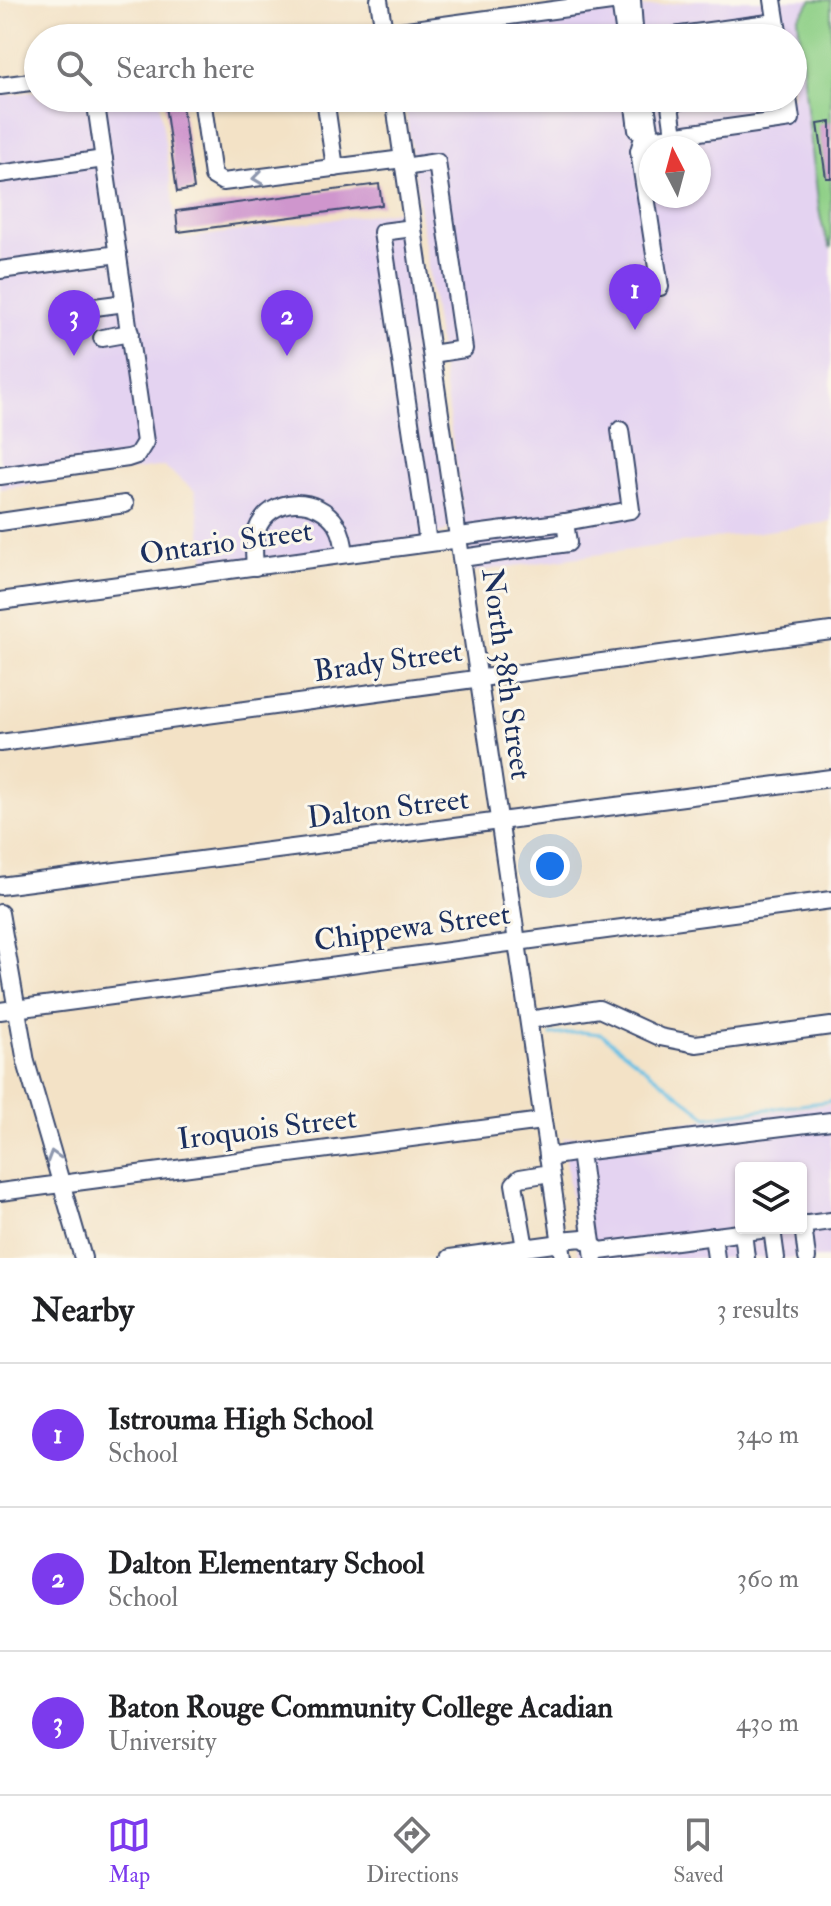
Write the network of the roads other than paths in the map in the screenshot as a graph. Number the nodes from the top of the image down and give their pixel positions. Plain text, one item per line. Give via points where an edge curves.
1 (379, 0) edge
2 (626, 0) edge
3 (632, 0) edge
4 (773, 0) edge
5 (620, 1) edge
6 (476, 21) junction
7 (382, 24) edge
8 (458, 24) edge
9 (476, 24) edge
10 (623, 24) edge
11 (634, 24) edge
12 (777, 24) edge
13 (24, 83) edge
14 (0, 86) edge
15 (97, 112) edge
16 (204, 112) edge
17 (327, 112) edge
18 (396, 112) edge
19 (635, 112) edge
20 (647, 112) edge
21 (671, 112) edge
22 (790, 112) edge
23 (674, 135) junction
24 (642, 136) edge
25 (644, 136) edge
26 (658, 136) edge
27 (104, 159) junction
28 (403, 163) junction
29 (335, 168) junction
30 (0, 174) edge
31 (648, 208) edge
32 (413, 228) junction
33 (118, 254) junction
34 (0, 270) edge
35 (660, 287) dead end
36 (125, 303) junction
37 (95, 307) dead end
38 (130, 333) junction
39 (102, 338) dead end
40 (432, 354) junction
41 (620, 430) dead end
42 (0, 476) edge
43 (125, 504) dead end
44 (0, 522) edge
45 (565, 522) junction
46 (460, 537) junction
47 (428, 543) junction
48 (345, 554) junction
49 (462, 558) junction
50 (255, 567) junction
51 (0, 601) edge
52 (831, 631) edge
53 (479, 677) junction
54 (0, 743) edge
55 (831, 778) edge
56 (501, 822) junction
57 (0, 886) edge
58 (831, 900) edge
59 (0, 913) edge
60 (518, 941) junction
61 (8, 1010) edge
62 (529, 1020) junction
63 (831, 1026) edge
64 (542, 1121) junction
65 (831, 1121) edge
66 (580, 1152) junction
67 (549, 1165) junction
68 (61, 1184) junction
69 (0, 1192) edge
70 (831, 1221) edge
71 (807, 1224) edge
72 (735, 1233) edge
73 (743, 1234) edge
74 (774, 1234) edge
75 (803, 1234) edge
76 (713, 1236) junction
77 (684, 1240) junction
78 (561, 1247) edge
79 (525, 1248) junction
80 (654, 1251) edge
81 (623, 1253) edge
82 (591, 1254) edge
83 (83, 1258) edge
84 (450, 1258) edge
85 (686, 1258) edge
86 (716, 1258) edge
87 (746, 1258) edge
88 (776, 1258) edge
89 (807, 1258) edge

1 - 7 street
2 - 5 street
3 - 11 street
4 - 12 street
5 - 6 street
5 - 10 street
6 - 8 street
6 - 9 street
13 - 14 street
15 - 27 street
29 -> 16 street via 217,181
17 - 29 street
18 - 28 street, North 38th Street
19 - 24 street
20 - 25 street via 650,130
21 - 23 street
22 - 23 street via 791,119
23 - 26 street
27 - 30 street
27 - 33 street
28 - 29 street
28 - 32 street, North 38th Street
28 - 40 street via 437,162 440,177 464,349
31 - 35 street
32 - 40 street, North 38th Street
32 - 47 street via 382,232
33 - 34 street
33 - 36 street
36 - 37 street
36 - 38 street
38 - 39 street
38 - 42 street via 143,449 128,458
40 - 46 street, North 38th Street
41 - 45 street, Ontario Street via 631,510
43 - 44 street
45 - 46 street, Ontario Street
45 - 49 street via 568,543
46 - 47 street, Ontario Street
46 - 49 street, North 38th Street
47 - 48 street, Ontario Street
48 - 50 street, Ontario Street
48 - 50 street via 338,526 328,513 298,502 263,519 254,543
49 - 53 street, North 38th Street
50 - 51 street, Ontario Street
52 - 53 street, Brady Street
53 - 54 street, Brady Street
53 - 56 street, North 38th Street
55 - 56 street, Dalton Street
56 - 57 street, Dalton Street
56 - 60 street, North 38th Street
58 - 60 street, Chippewa Street
59 - 61 street
60 - 61 street, Chippewa Street
60 - 62 street, North 38th Street
68 -> 61 street
62 - 63 street via 599,1009 660,1037 696,1044
62 - 64 street, North 38th Street
64 - 67 street, North 38th Street
64 - 68 street, Iroquois Street
65 - 66 street
66 - 67 street
66 - 82 street
67 - 78 street, North 38th Street
67 - 79 street via 514,1184
68 - 69 street, Iroquois Street
68 - 83 street
70 - 71 street
72 - 76 street
73 - 87 street
74 - 88 street
75 - 89 street
76 - 77 street
76 - 86 street
77 - 80 street
77 - 85 street
78 - 79 street
78 - 82 street via 583,1238
79 - 84 street
80 - 81 street
81 - 82 street

